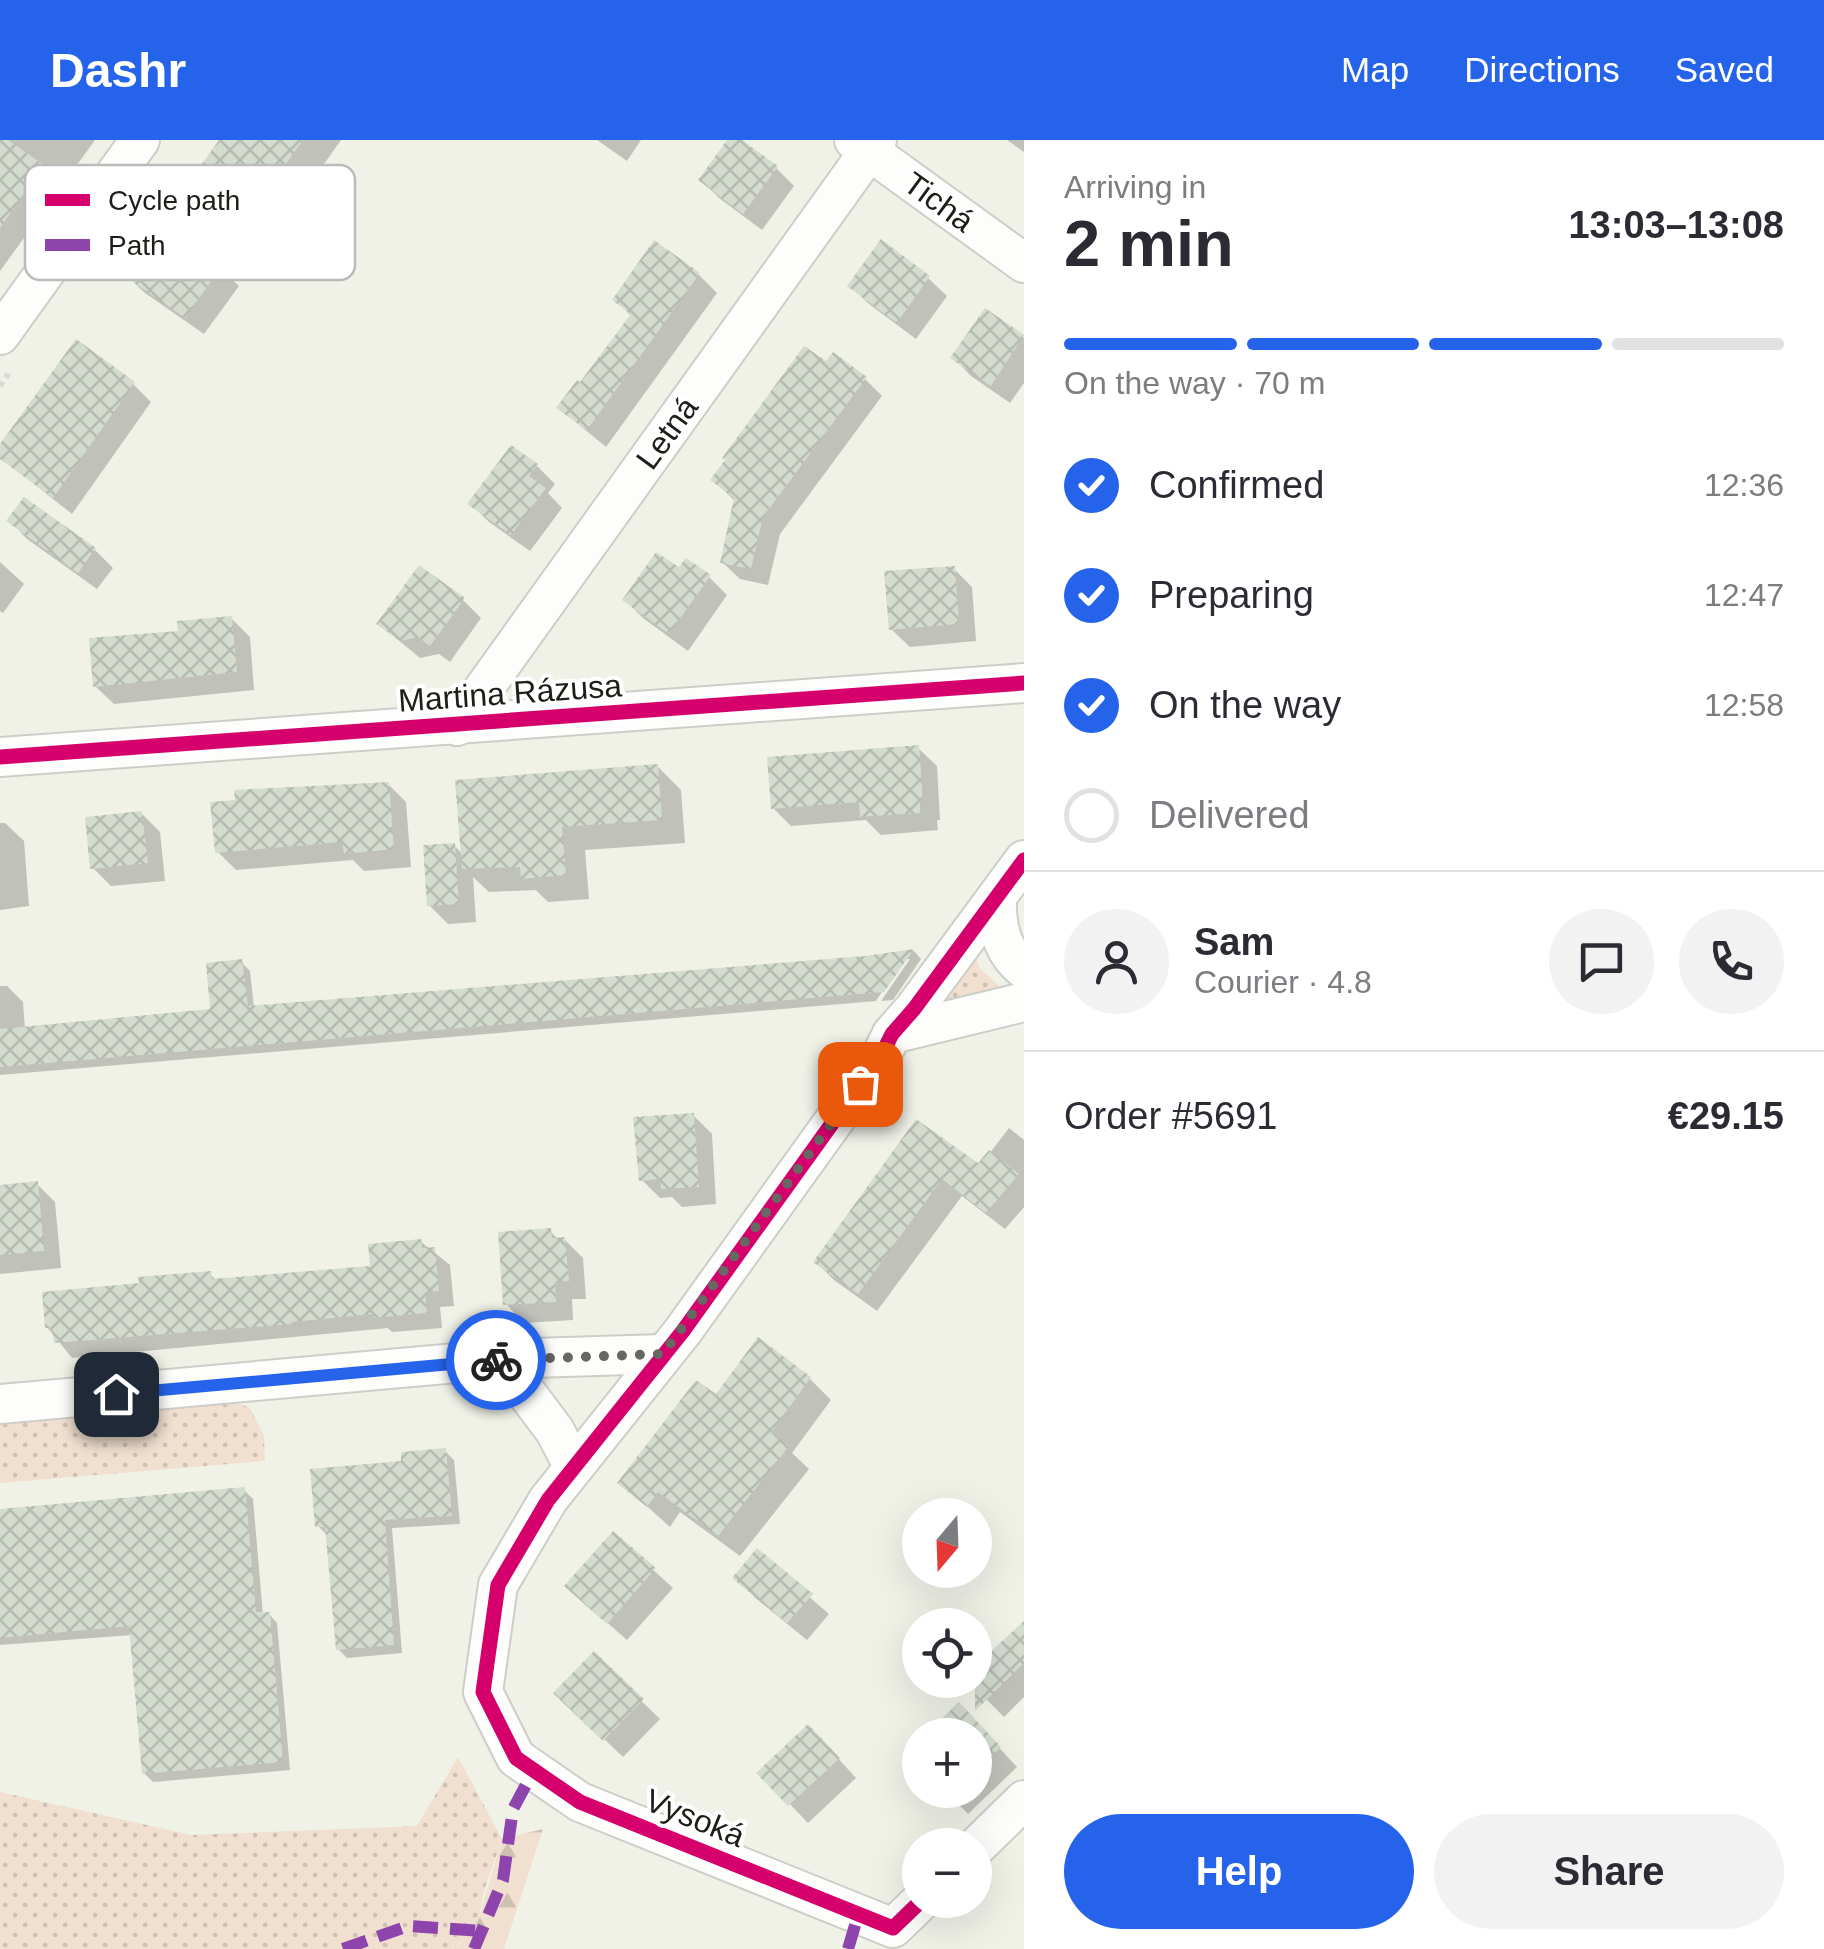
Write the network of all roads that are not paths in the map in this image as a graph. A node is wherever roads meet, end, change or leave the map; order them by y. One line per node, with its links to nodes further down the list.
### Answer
1 (140, 140): 3 (street)
2 (867, 144): 4 (street, Tichá); 8 (street, Letná)
3 (122, 165)
4 (1024, 263)
5 (39, 280): 6 (street)
6 (0, 335)
7 (1024, 683): 8 (street, Martina Rázusa)
8 (457, 726): 9 (street, Martina Rázusa)
9 (0, 757)
10 (1024, 860): 11 (street)
11 (997, 898): 12 (street); 14 (street)
12 (1024, 969)
13 (1024, 1002): 14 (street)
14 (892, 1034): 15 (street)
15 (663, 1354): 16 (street); 18 (street)
16 (501, 1360): 17 (street); 18 (street)
17 (0, 1404)
18 (573, 1466): 21 (street, Vysoká)
19 (1024, 1800): 20 (street)
20 (992, 1831)
21 (904, 1918)

